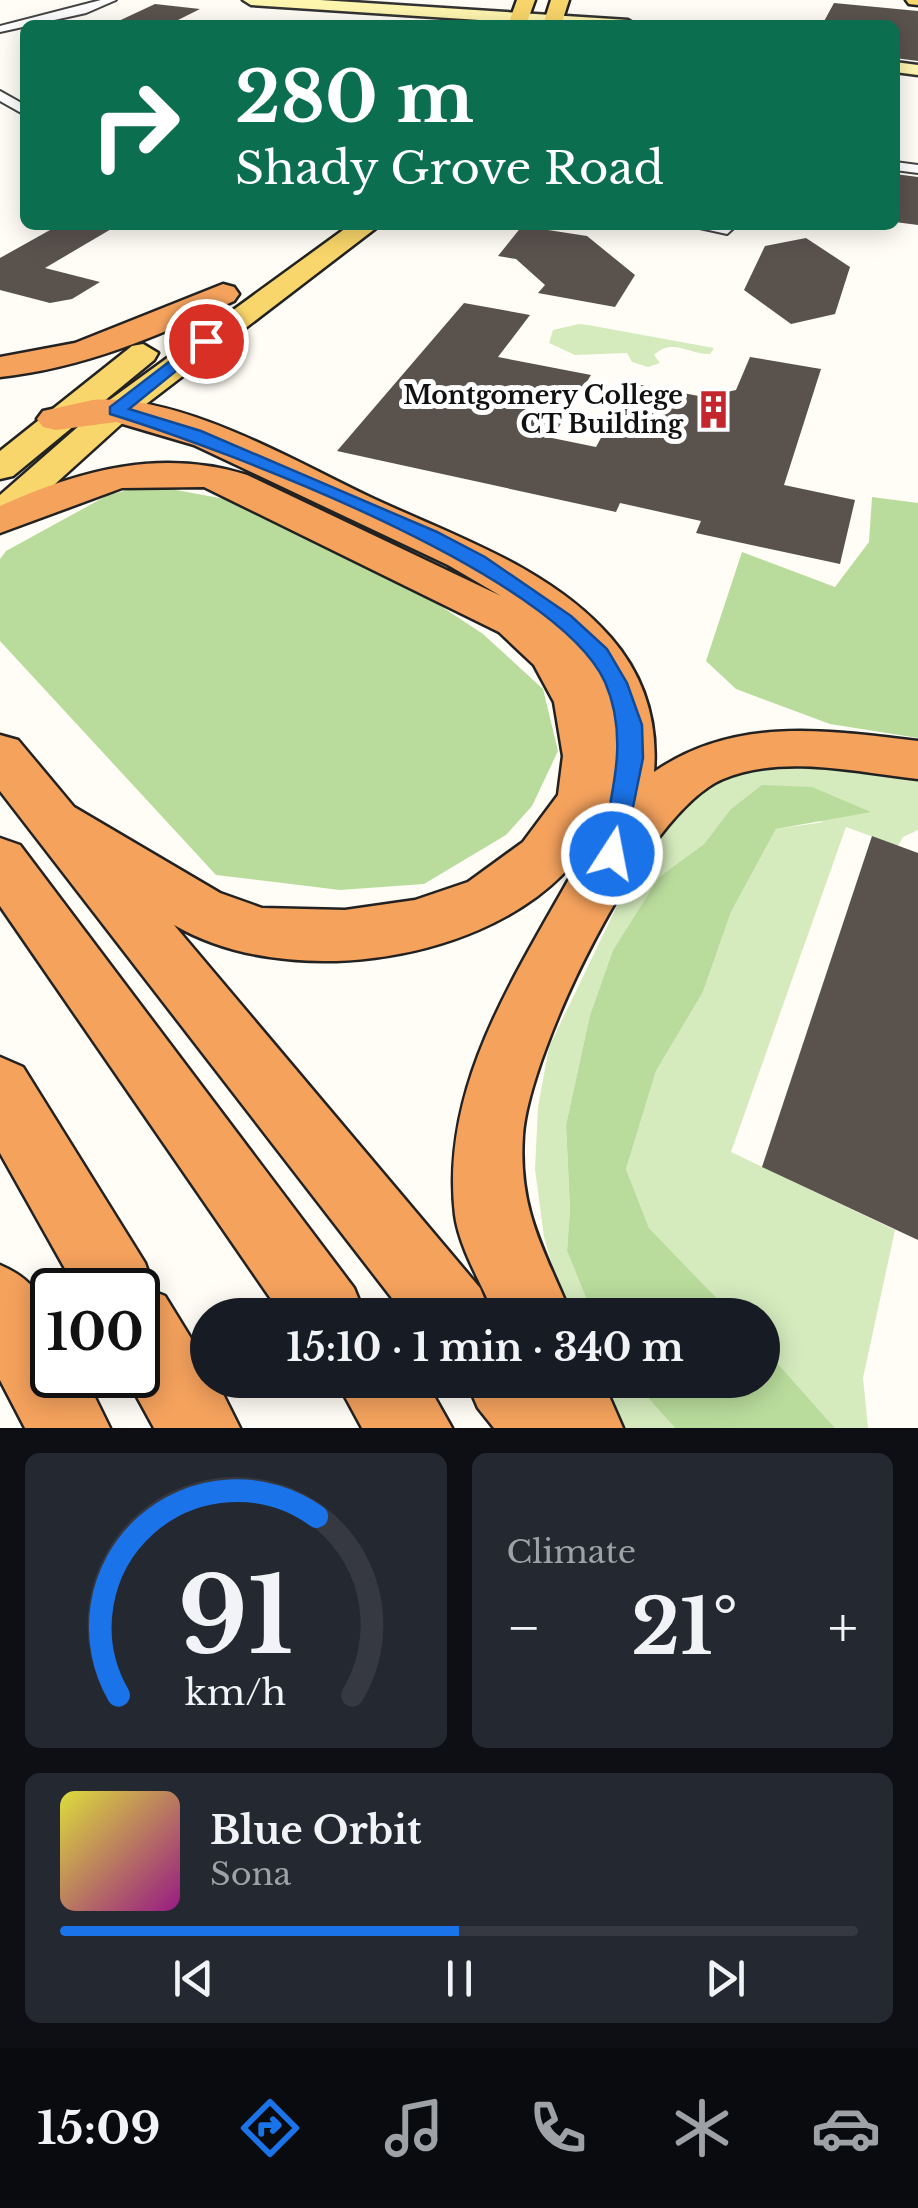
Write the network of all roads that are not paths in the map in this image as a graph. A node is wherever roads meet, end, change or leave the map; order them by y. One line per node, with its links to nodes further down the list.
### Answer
1 (111, 0): 5 (street)
2 (252, 0): 3 (street)
3 (521, 13): 4 (street)
4 (556, 14): 6 (street); 7 (street)
5 (45, 20)
6 (595, 20)
7 (606, 20)
8 (360, 230): 11 (main road)
9 (232, 288): 10 (highway); 12 (main road)
10 (0, 367)
11 (116, 411): 12 (highway); 14 (main road); 18 (highway)
12 (56, 419): 13 (main road)
13 (0, 468)
14 (0, 518): 17 (highway)
15 (0, 754): 17 (highway)
16 (918, 760): 18 (highway)
17 (50, 818): 23 (highway)
18 (612, 854): 24 (highway)
19 (0, 861): 22 (highway)
20 (0, 1089): 21 (highway)
21 (105, 1268)
22 (315, 1298)
23 (439, 1298)
24 (525, 1298)
25 (0, 1303): 30 (highway)
26 (160, 1361): 31 (highway)
27 (390, 1398): 32 (highway)
28 (521, 1398): 33 (highway)
29 (569, 1398): 34 (highway)
30 (69, 1428)
31 (199, 1428)
32 (412, 1428)
33 (546, 1428)
34 (582, 1428)

